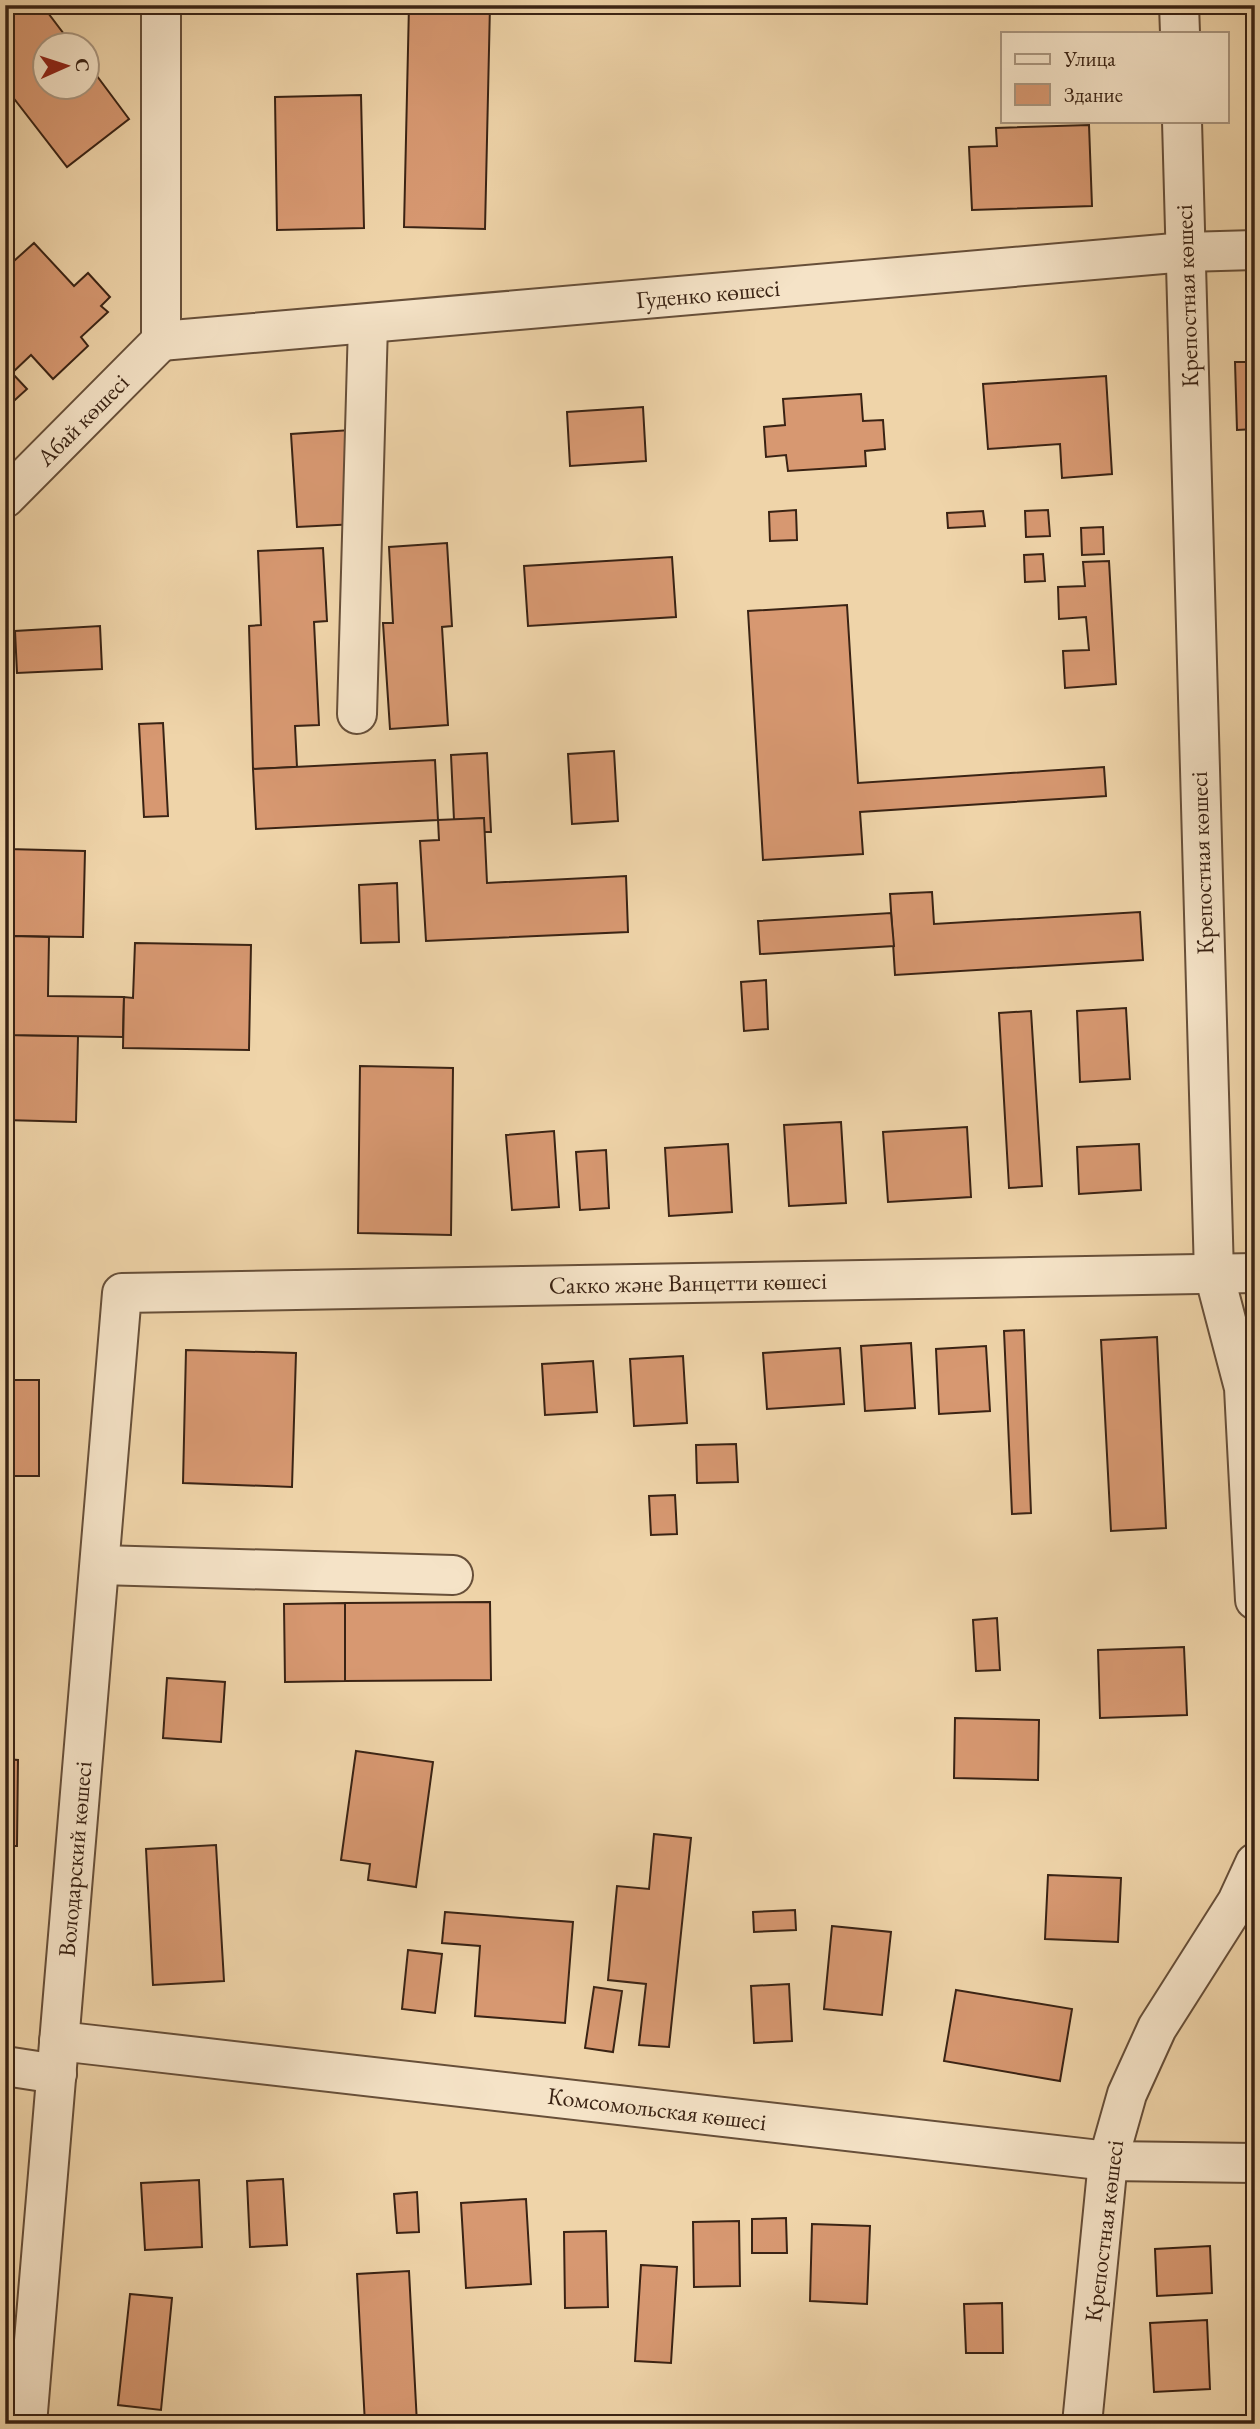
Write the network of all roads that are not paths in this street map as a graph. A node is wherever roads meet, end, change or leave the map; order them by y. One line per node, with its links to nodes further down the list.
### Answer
1 (161, 5): 8 (street)
2 (1179, 5): 3 (street)
3 (1180, 32)
4 (1182, 122): 6 (street, Крепостная көшесі)
5 (1255, 250): 6 (street, Гуденко көшесі)
6 (1186, 252): 7 (street, Гуденко көшесі); 12 (street, Крепостная көшесі)
7 (368, 324): 8 (street, Гуденко көшесі); 10 (street)
8 (161, 341): 9 (street, Абай көшесі)
9 (5, 498)
10 (357, 714)
11 (1255, 1273): 12 (street, Сакко және Ванцетти көшесі)
12 (1214, 1274): 13 (street, Сакко және Ванцетти көшесі); 16 (street, Крепостная көшесі)
13 (122, 1293): 14 (street, Володарский көшесі)
14 (100, 1565): 15 (street); 18 (street, Володарский көшесі)
15 (453, 1574)
16 (1255, 1601)
17 (1255, 1863): 20 (street, Крепостная көшесі)
18 (58, 2058): 19 (street, Комсомольская көшесі); 20 (street, Комсомольская көшесі); 22 (street, Володарский көшесі)
19 (5, 2066)
20 (1108, 2161): 21 (street, Комсомольская көшесі); 23 (street, Крепостная көшесі)
21 (1255, 2163)
22 (26, 2424)
23 (1082, 2424)

